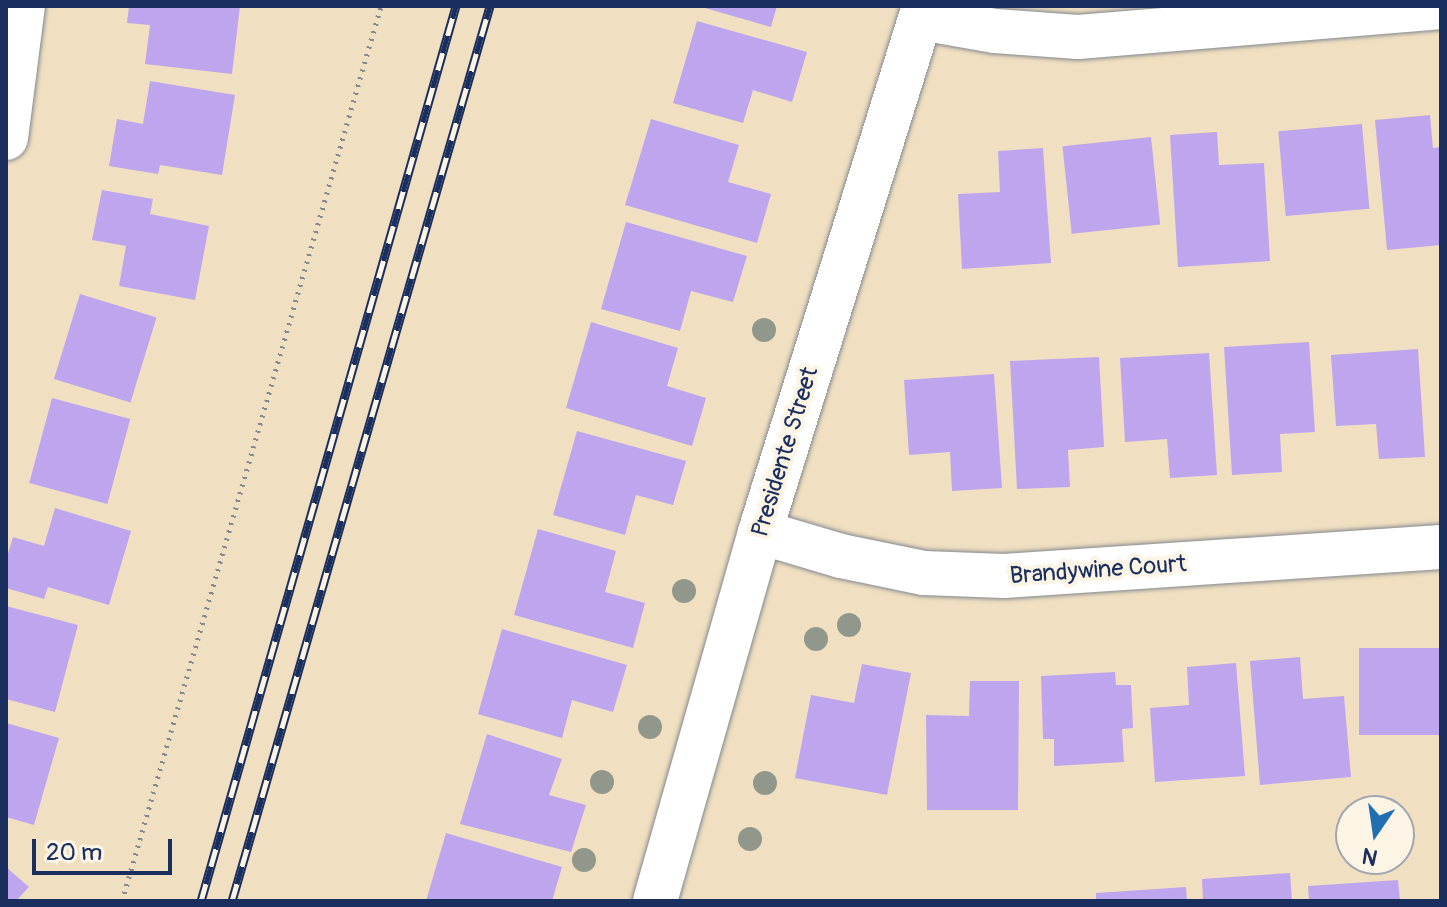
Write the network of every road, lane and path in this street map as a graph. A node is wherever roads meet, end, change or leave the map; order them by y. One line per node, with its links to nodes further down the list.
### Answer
1 (23, 6): 5 (street)
2 (381, 6): 8 (path)
3 (1441, 7): 4 (street)
4 (922, 12): 6 (street, Presidente Street)
5 (6, 138)
6 (760, 532): 7 (street, Brandywine Court); 9 (street, Presidente Street)
7 (1441, 547)
8 (122, 901)
9 (655, 901)

